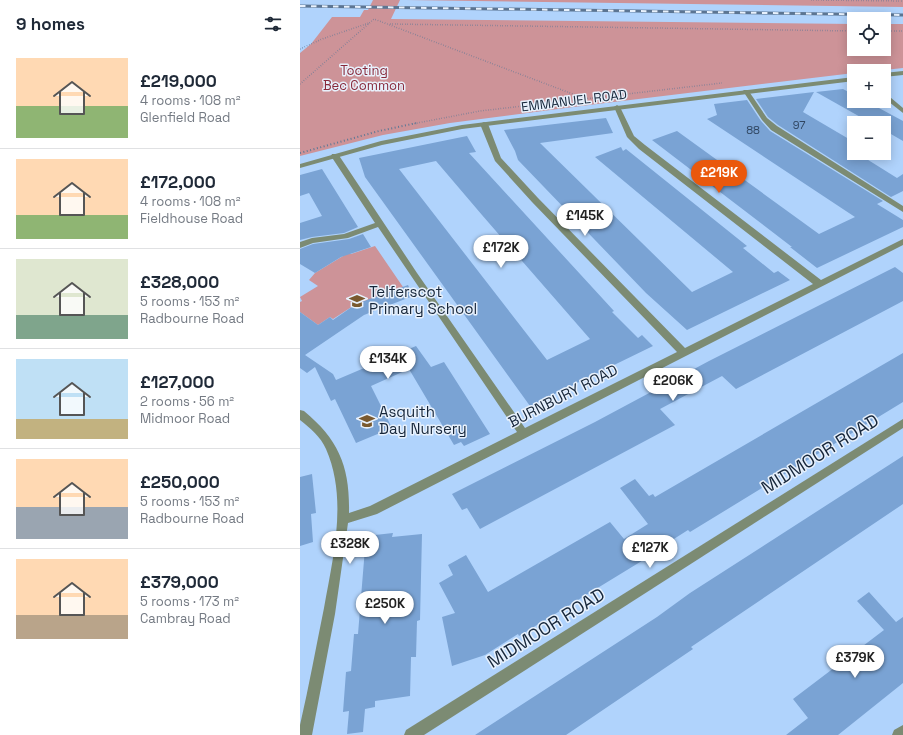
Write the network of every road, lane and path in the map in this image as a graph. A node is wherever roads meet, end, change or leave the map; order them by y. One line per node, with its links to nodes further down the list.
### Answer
1 (811, 0): 2 (path)
2 (903, 1)
3 (370, 22): 4 (path); 8 (path); 12 (path)
4 (390, 24): 5 (path); 15 (path)
5 (847, 30)
6 (891, 31): 7 (path)
7 (903, 31)
8 (300, 49)
9 (903, 73): 10 (street)
10 (891, 75)
11 (847, 80): 13 (street, EMMANUEL ROAD)
12 (300, 84)
13 (746, 91): 16 (street, EMMANUEL ROAD); 21 (street)
14 (891, 100): 17 (street)
15 (592, 101)
16 (617, 107): 18 (street, EMMANUEL ROAD); 25 (street)
17 (903, 110)
18 (484, 124): 19 (street, EMMANUEL ROAD); 26 (street)
19 (335, 156): 20 (street, EMMANUEL ROAD); 22 (street)
20 (300, 166)
21 (903, 210)
22 (380, 224): 24 (street); 29 (street)
23 (903, 242): 25 (street, BURNBURY ROAD)
24 (300, 245)
25 (820, 284): 26 (street, BURNBURY ROAD)
26 (683, 352): 29 (street, BURNBURY ROAD)
27 (300, 414): 30 (street)
28 (903, 423): 33 (street, MIDMOOR ROAD)
29 (523, 433): 30 (street, BURNBURY ROAD)
30 (342, 520): 32 (street)
31 (903, 732): 34 (street)
32 (305, 735)
33 (411, 735)
34 (899, 735)

